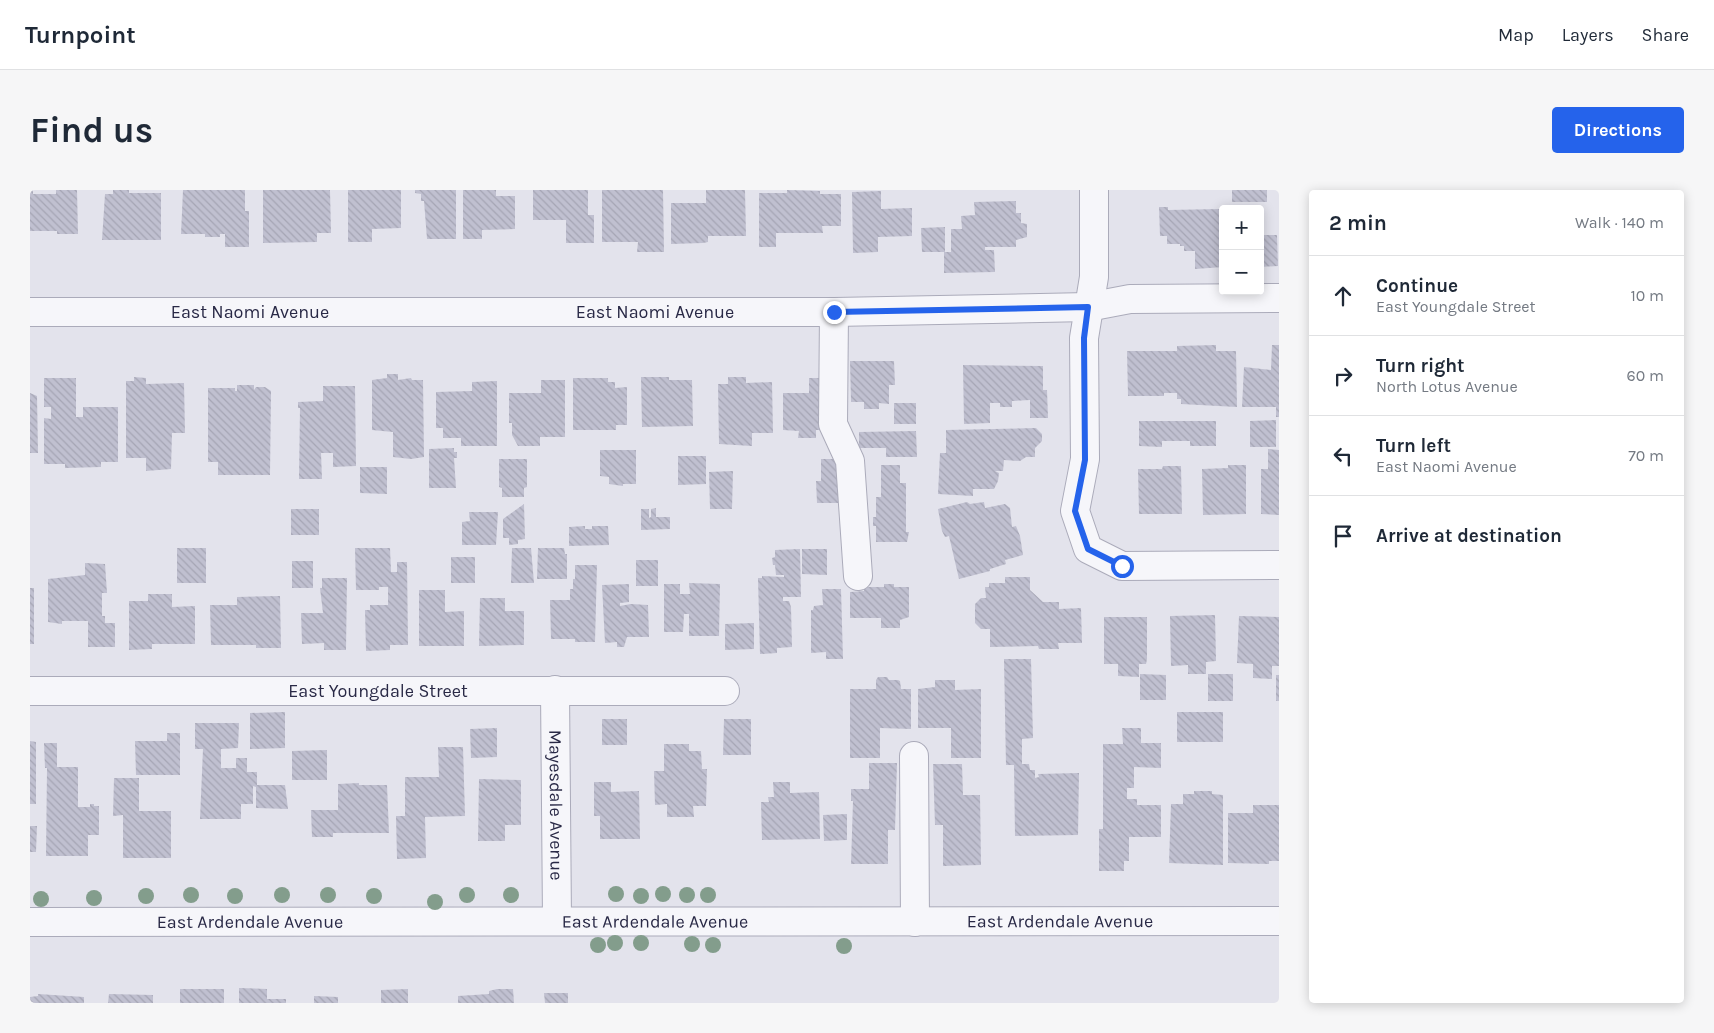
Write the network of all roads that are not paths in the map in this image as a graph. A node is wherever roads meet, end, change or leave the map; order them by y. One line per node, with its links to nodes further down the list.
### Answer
1 (1094, 190): 3 (street)
2 (1279, 298): 3 (street, East Naomi Avenue)
3 (1088, 307): 5 (street, East Naomi Avenue); 6 (street)
4 (30, 312): 5 (street, East Naomi Avenue)
5 (834, 312): 7 (street)
6 (1279, 565)
7 (858, 576)
8 (555, 690): 9 (street, East Youngdale Street); 10 (street, East Youngdale Street); 12 (street, Mayesdale Avenue)
9 (30, 691)
10 (724, 691)
11 (914, 756): 15 (street)
12 (556, 920): 14 (street, East Ardendale Avenue); 15 (street, East Ardendale Avenue)
13 (1279, 921): 15 (street, East Ardendale Avenue)
14 (30, 922)
15 (915, 922)

